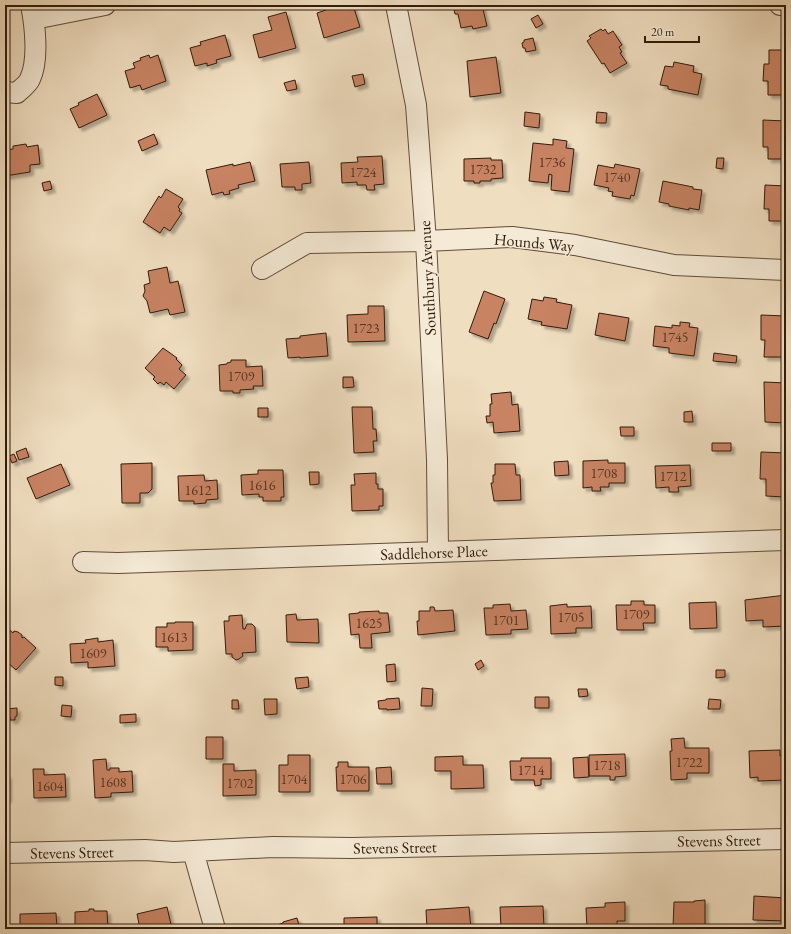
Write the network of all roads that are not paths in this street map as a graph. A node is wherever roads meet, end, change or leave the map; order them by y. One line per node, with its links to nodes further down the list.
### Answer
1 (105, 5): 5 (street)
2 (396, 5): 7 (street, Southbury Avenue)
3 (780, 5): 4 (street)
4 (786, 5)
5 (32, 12): 6 (street)
6 (5, 92)
7 (426, 241): 8 (street, Hounds Way); 9 (street, Hounds Way); 11 (street, Southbury Avenue)
8 (262, 269)
9 (786, 270)
10 (786, 540): 11 (street, Saddlehorse Place)
11 (438, 552): 12 (street, Saddlehorse Place)
12 (82, 562)
13 (786, 839): 14 (street, Stevens Street)
14 (193, 850): 15 (street, Stevens Street); 16 (street)
15 (5, 854)
16 (216, 929)

